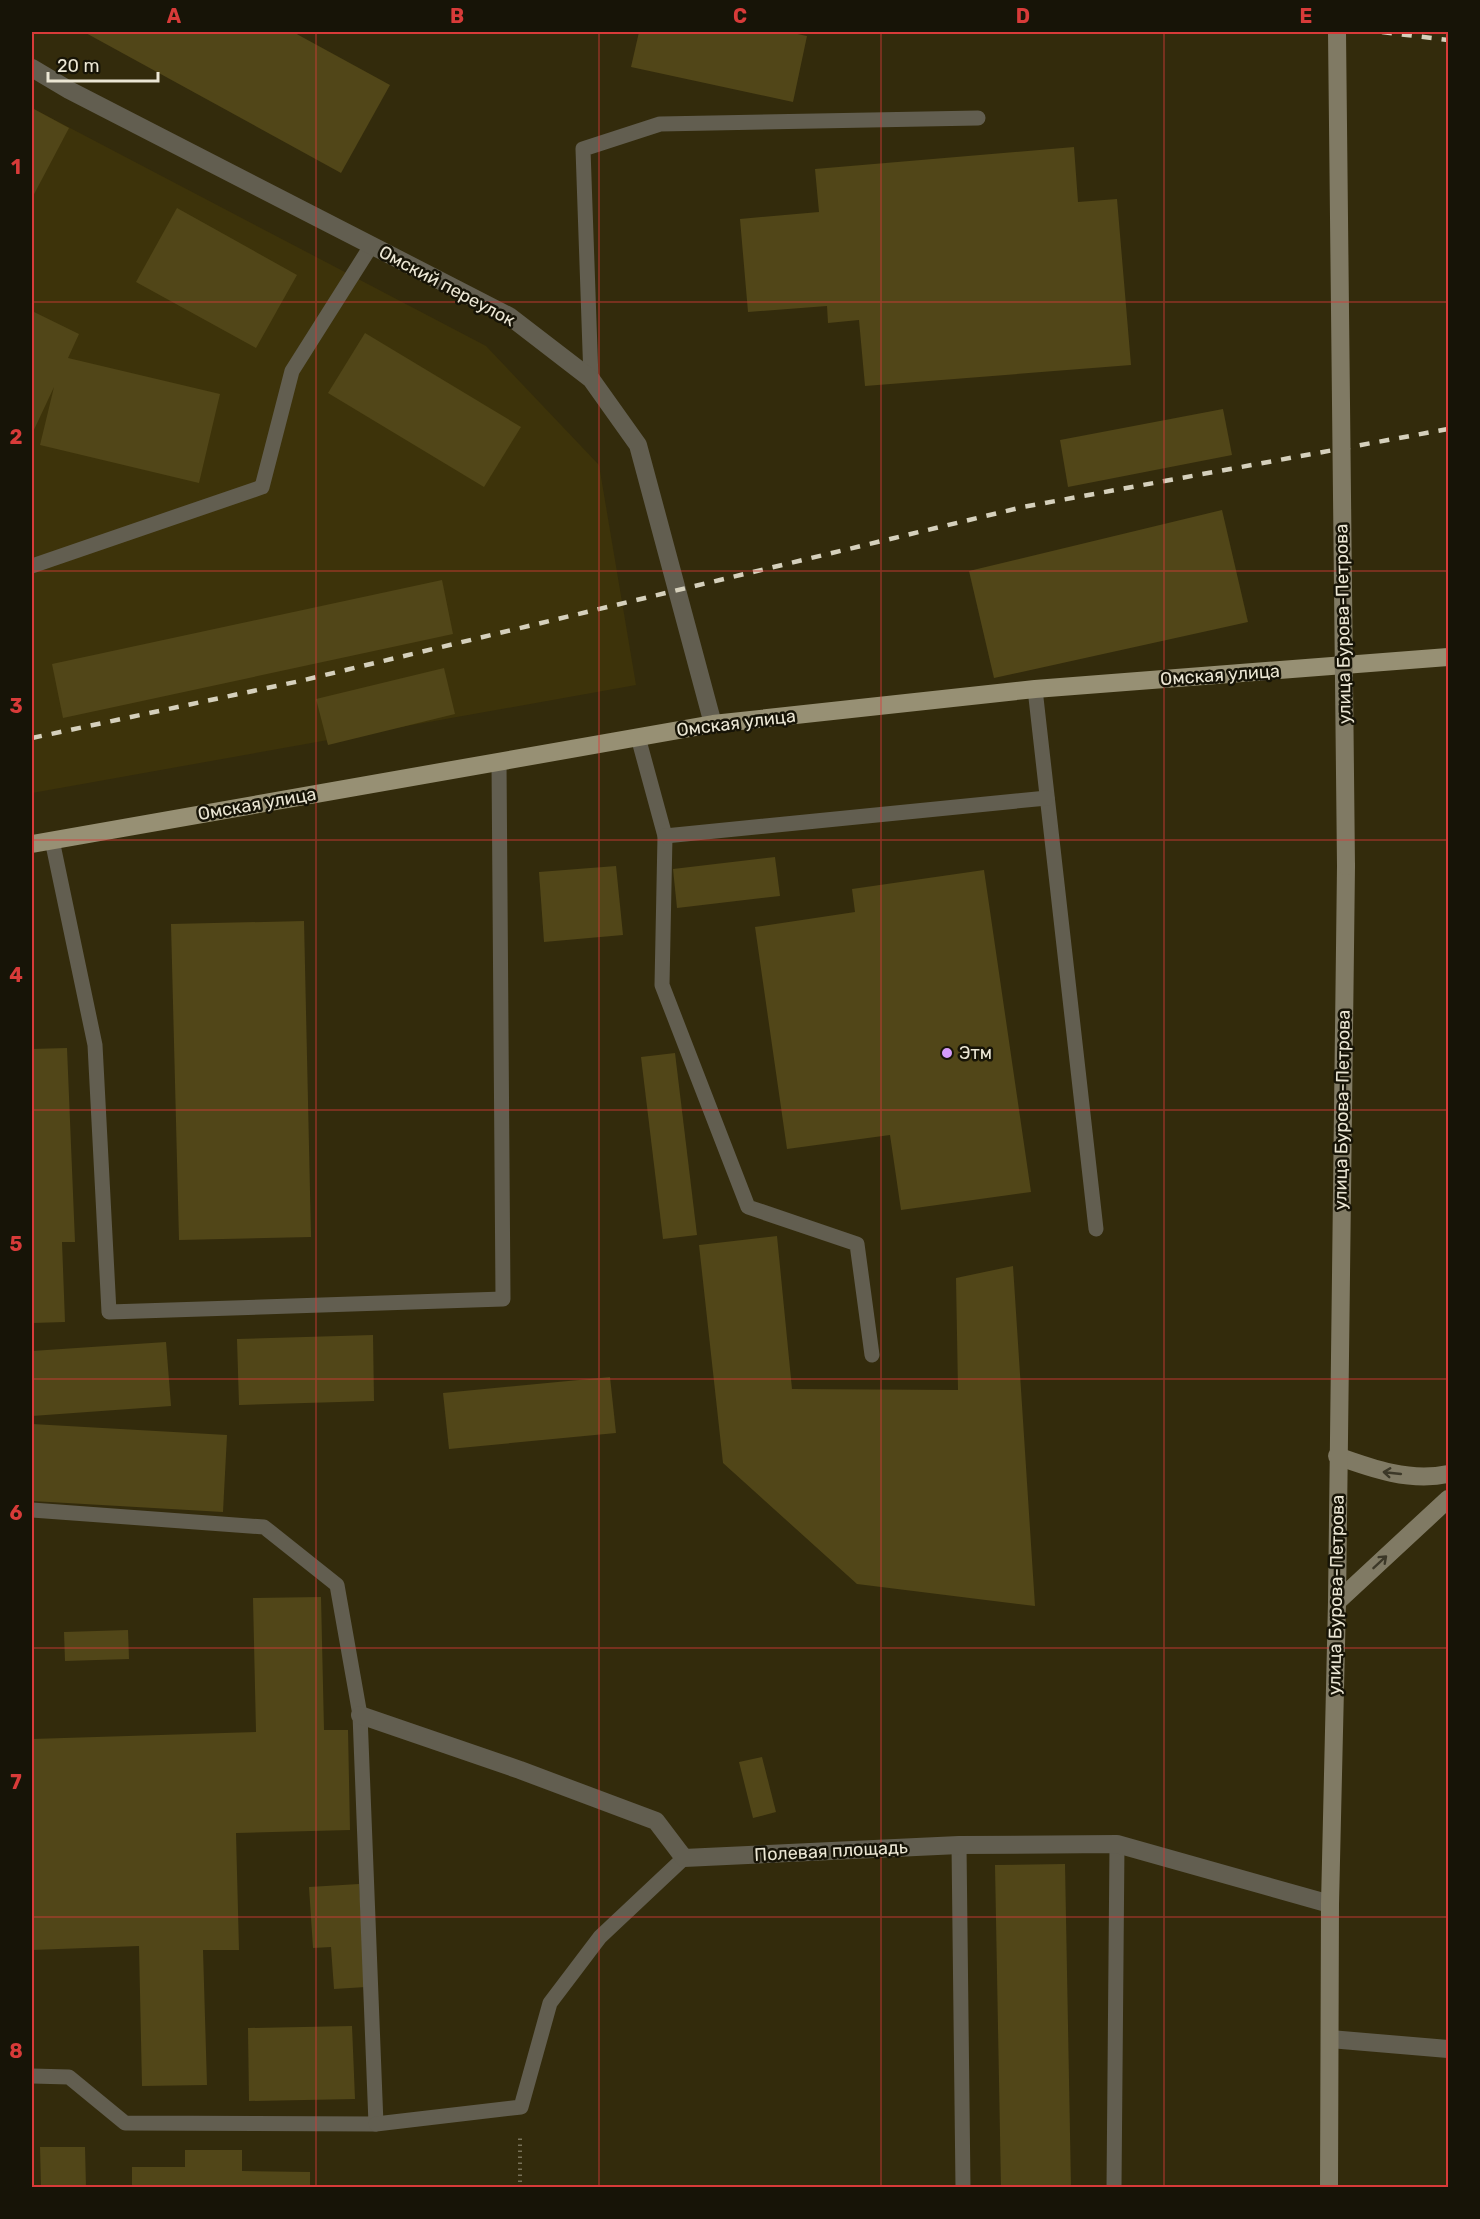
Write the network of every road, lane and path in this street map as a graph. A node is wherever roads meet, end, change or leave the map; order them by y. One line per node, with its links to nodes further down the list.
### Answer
1 (1337, 32): 18 (main road, улица Бурова-Петрова, bridge)
2 (32, 68): 4 (street, Омский переулок)
3 (978, 118): 5 (lane)
4 (371, 246): 5 (street, Омский переулок); 6 (lane)
5 (591, 379): 9 (street, Омский переулок)
6 (32, 566)
7 (1449, 657): 8 (main road, Омская улица)
8 (1035, 689): 9 (main road, Омская улица); 12 (lane)
9 (713, 724): 10 (main road, Омская улица)
10 (638, 737): 11 (main road, Омская улица); 13 (lane)
11 (499, 762): 14 (main road, Омская улица); 14 (lane)
12 (1047, 798): 13 (lane); 16 (lane)
13 (665, 836): 17 (lane)
14 (52, 840): 15 (main road, Омская улица)
15 (32, 844)
16 (1095, 1229)
17 (872, 1355)
18 (1337, 1456): 19 (main road, one-way to 18); 22 (main road, улица Бурова-Петрова)
19 (1449, 1474)
20 (1449, 1499): 22 (main road, one-way to 20)
21 (32, 1510): 23 (lane)
22 (1337, 1602): 27 (main road, улица Бурова-Петрова)
23 (360, 1715): 26 (street); 32 (lane)
24 (1116, 1844): 25 (street, Полевая площадь); 27 (street, Полевая площадь); 35 (lane)
25 (959, 1845): 26 (street, Полевая площадь); 34 (lane)
26 (684, 1858): 31 (lane)
27 (1330, 1904): 28 (main road, улица Бурова-Петрова)
28 (1330, 2039): 29 (street); 36 (main road, улица Бурова-Петрова)
29 (1449, 2049)
30 (32, 2076): 32 (lane)
31 (521, 2107): 32 (lane); 33 (path)
32 (376, 2124)
33 (520, 2187)
34 (963, 2187)
35 (1114, 2187)
36 (1329, 2187)

